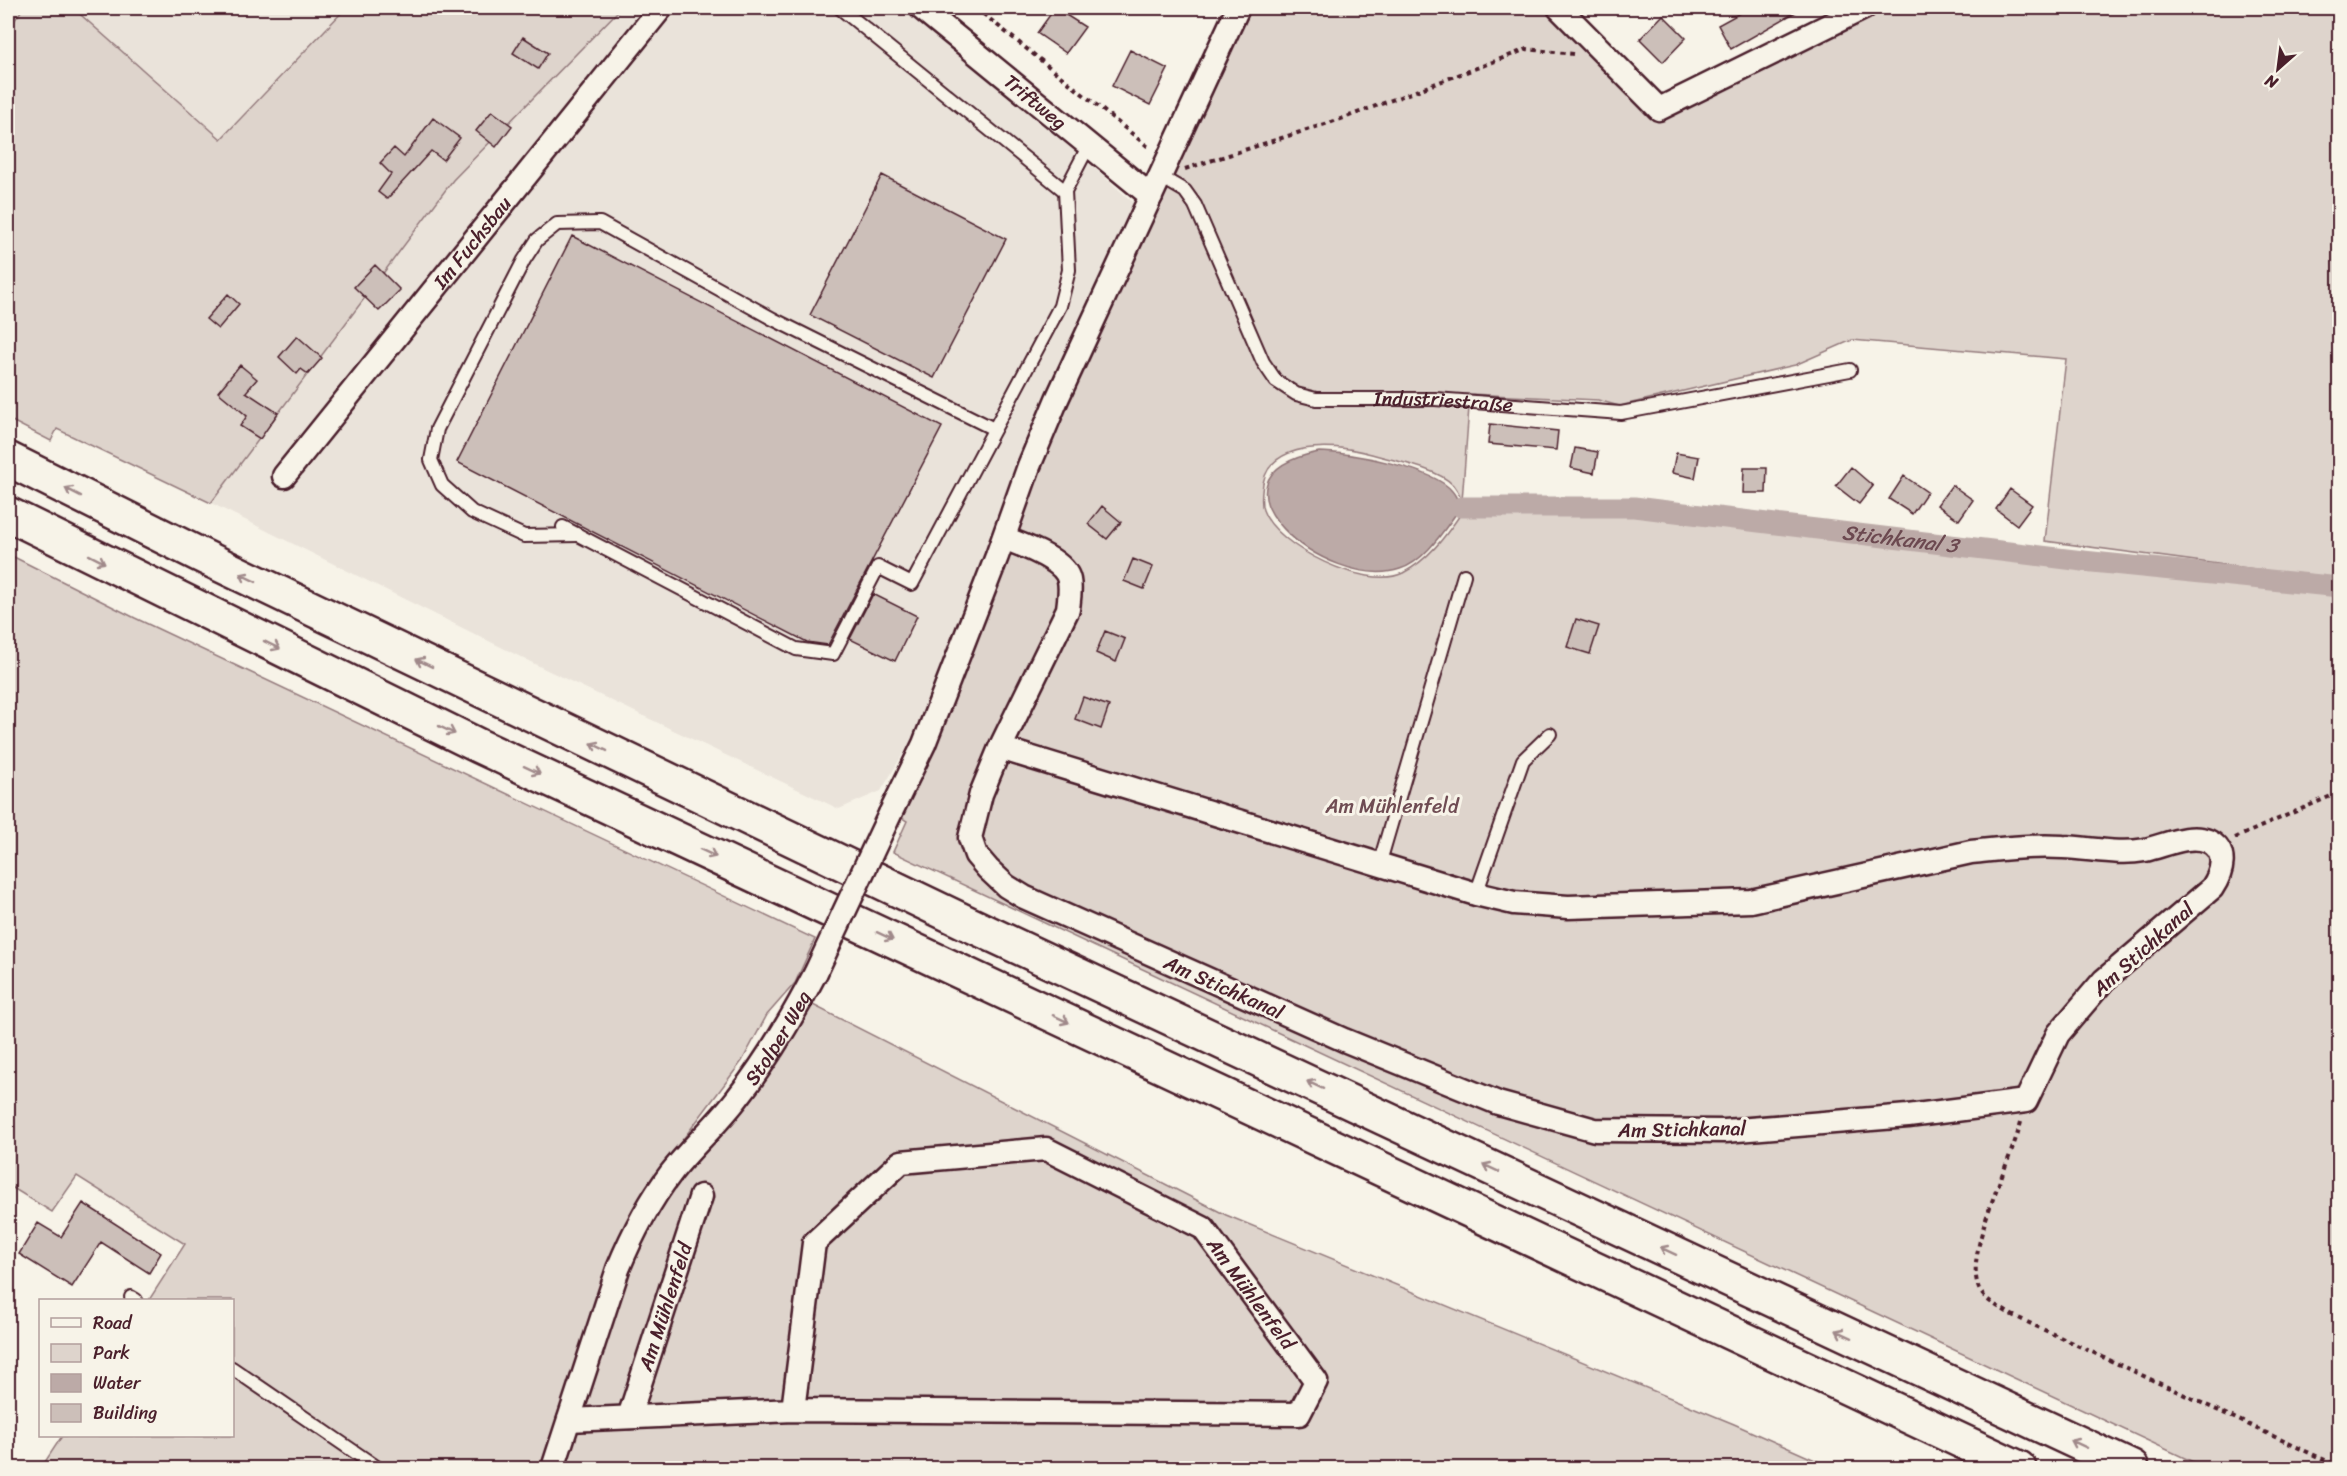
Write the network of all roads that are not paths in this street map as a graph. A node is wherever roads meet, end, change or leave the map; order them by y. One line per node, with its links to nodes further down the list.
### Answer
1 (661, 8): 13 (street, Im Fuchsbau)
2 (840, 8): 9 (lane)
3 (921, 8): 7 (street, Triftweg)
4 (1238, 8): 8 (street)
5 (1559, 8): 6 (street)
6 (1864, 8)
7 (1089, 145): 8 (street, Triftweg); 9 (lane)
8 (1160, 178): 10 (lane, Industriestraße); 17 (street)
9 (1065, 191): 11 (lane)
10 (1850, 370)
11 (994, 429): 16 (lane); 16 (lane)
12 (8, 459): 31 (highway, one-way to 12)
13 (284, 476)
14 (8, 514): 30 (highway, one-way to 30)
15 (563, 527): 16 (lane)
16 (578, 535)
17 (1004, 538): 20 (street, Am Stichkanal); 27 (street, Stolper Weg, bridge)
18 (1464, 575): 21 (lane)
19 (1550, 734): 22 (lane)
20 (1000, 748): 21 (street); 22 (street, Am Stichkanal)
21 (1379, 865): 22 (street)
22 (1476, 894)
23 (701, 1196): 26 (street, Am Mühlenfeld)
24 (234, 1369): 28 (lane)
25 (793, 1410): 25 (street, Am Mühlenfeld); 26 (street, Am Mühlenfeld)
26 (629, 1417): 27 (street, Am Mühlenfeld)
27 (568, 1420): 29 (street, Stolper Weg)
28 (378, 1468)
29 (553, 1468)
30 (2019, 1468)
31 (2132, 1468)

